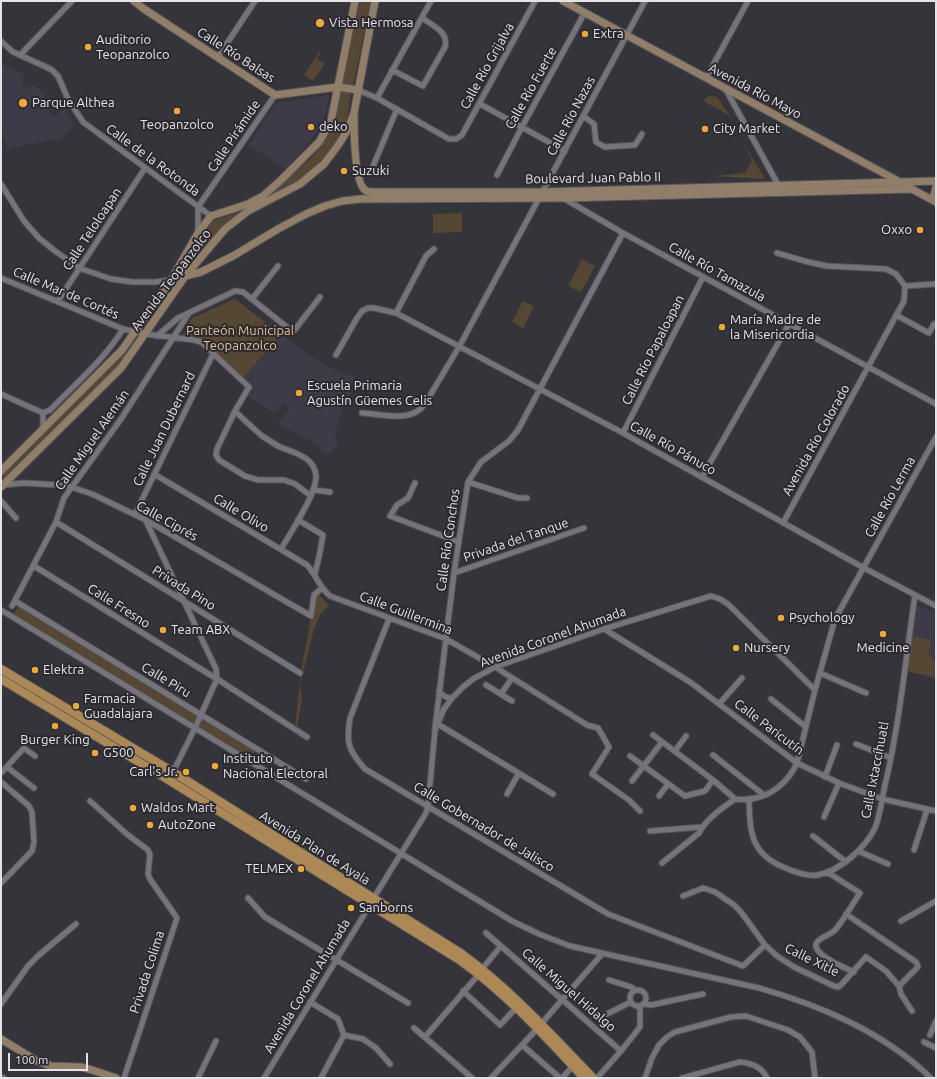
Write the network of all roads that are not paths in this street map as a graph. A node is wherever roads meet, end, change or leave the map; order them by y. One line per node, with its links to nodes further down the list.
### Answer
1 (72, 1): 15 (street)
2 (134, 1): 16 (street, Calle Río Balsas)
3 (255, 1): 16 (street)
4 (355, 1): 19 (street, Avenida Teopanzolco)
5 (375, 1): 21 (street, Avenida Teopanzolco)
6 (431, 1): 12 (street)
7 (535, 1): 24 (street, Calle Río Grijalva)
8 (563, 1): 11 (street, Avenida Río Mayo)
9 (644, 1): 13 (street, Calle Río Nazas)
10 (748, 1): 18 (street)
11 (585, 12): 13 (street, Avenida Río Mayo); 28 (street, Calle Río Fuerte)
12 (422, 18): 17 (street); 17 (street)
13 (626, 35): 18 (street, Avenida Río Mayo); 27 (street, Calle Río Nazas)
14 (1, 40): 15 (street, Calle de la Rotonda)
15 (20, 55): 31 (street, Calle de la Rotonda)
16 (218, 57): 22 (street, Calle Río Balsas)
17 (392, 70): 23 (street)
18 (706, 78): 20 (street, Avenida Río Mayo)
19 (338, 87): 21 (street, Calle Río Balsas); 22 (street, Calle Río Balsas); 46 (street, Avenida Teopanzolco)
20 (725, 88): 35 (street, Avenida Río Mayo); 37 (street)
21 (358, 90): 23 (street); 26 (street, Avenida Teopanzolco)
22 (275, 95): 45 (street, Calle Pirámide)
23 (377, 98): 25 (street)
24 (480, 104): 25 (street, Calle Río Grijalva); 28 (street)
25 (397, 109): 32 (street)
26 (354, 113): 42 (street, Boulevard Juan Pablo II); 53 (street, Avenida Teopanzolco)
27 (583, 116): 29 (street); 30 (street, Calle Río Nazas)
28 (522, 127): 30 (street); 33 (street, Calle Río Fuerte)
29 (642, 134)
30 (565, 151): 42 (street, Calle Río Nazas)
31 (145, 168): 45 (street, Calle de la Rotonda); 52 (street, Calle Teloloapan)
32 (371, 171)
33 (497, 175)
34 (936, 181): 35 (street, Boulevard Juan Pablo II)
35 (900, 182): 37 (street, Boulevard Juan Pablo II); 39 (street, Avenida Río Mayo)
36 (1, 184): 52 (street)
37 (779, 185): 40 (street, Boulevard Juan Pablo II); 41 (street)
38 (936, 187): 44 (street)
39 (912, 189): 41 (street, Boulevard Juan Pablo II); 44 (street, Avenida Río Mayo)
40 (552, 192): 42 (street, Boulevard Juan Pablo II); 43 (street, Calle Río Tamazula)
41 (783, 192): 43 (street, Boulevard Juan Pablo II)
42 (540, 195): 43 (street, Boulevard Juan Pablo II); 53 (street, Boulevard Juan Pablo II); 72 (street, Calle Río Nazas)
43 (564, 198): 48 (street, Calle Río Tamazula)
44 (936, 202)
45 (198, 207): 46 (street, Calle de la Rotonda); 47 (street)
46 (211, 216): 47 (street, Avenida Teopanzolco)
47 (198, 233): 56 (street, Avenida Teopanzolco)
48 (623, 233): 54 (street, Calle Río Tamazula); 76 (street, Calle Río Conchos)
49 (434, 249): 63 (street)
50 (776, 252): 58 (street)
51 (278, 266): 60 (street)
52 (79, 268): 56 (street); 61 (street, Calle Teloloapan)
53 (186, 275): 56 (street, Boulevard Juan Pablo II); 69 (street, Avenida Teopanzolco)
54 (703, 277): 65 (street, Calle Río Tamazula); 83 (street, Calle Río Papaloapan)
55 (1, 278): 61 (street, Calle Mar de Cortés)
56 (171, 280): 68 (street, Avenida Teopanzolco)
57 (936, 284): 58 (street)
58 (905, 286): 64 (street, Avenida Río Colorado)
59 (320, 297): 60 (street)
60 (252, 299): 62 (street)
61 (58, 301): 67 (street, Calle Mar de Cortés)
62 (190, 313): 70 (street); 71 (street, Calle Miguel Alemán)
63 (396, 313): 72 (street, Calle Río Pánuco); 74 (street, Calle Río Pánuco)
64 (896, 315): 66 (street); 75 (street, Avenida Río Colorado)
65 (789, 324): 75 (street, Calle Río Tamazula); 87 (street)
66 (934, 324)
67 (123, 329): 68 (street, Calle Mar de Cortés); 80 (street)
68 (135, 332): 69 (street, Calle Mar de Cortés); 82 (street, Avenida Teopanzolco)
69 (145, 334): 70 (street, Calle Mar de Cortés); 90 (street, Avenida Teopanzolco)
70 (157, 336): 71 (street, Calle Mar de Cortés)
71 (174, 338): 73 (street, Calle Mar de Cortés); 91 (street, Calle Miguel Alemán)
72 (459, 347): 76 (street, Calle Río Pánuco); 81 (street, Calle Río Nazas)
73 (213, 354): 79 (street, Calle Mar de Cortés); 86 (street, Calle Juan Dubernard)
74 (336, 355)
75 (868, 367): 78 (street, Calle Río Tamazula); 102 (street, Avenida Río Colorado)
76 (540, 389): 83 (street, Calle Río Pánuco); 88 (street, Calle Río Conchos)
77 (1, 394): 80 (street)
78 (936, 404)
79 (235, 412): 92 (street); 94 (street)
80 (43, 413): 82 (street)
81 (362, 413)
82 (43, 429): 85 (street, Avenida Teopanzolco)
83 (623, 433): 87 (street, Calle Río Pánuco)
84 (936, 437): 107 (street, Calle Río Lerma)
85 (1, 471)
86 (154, 474): 97 (street, Calle Juan Dubernard); 105 (street, Calle Olivo)
87 (702, 477): 102 (street, Calle Río Pánuco)
88 (468, 482): 95 (street); 104 (street, Calle Río Conchos)
89 (415, 483): 104 (street)
90 (2, 485): 91 (street, Calle Ciprés)
91 (71, 487): 97 (street, Calle Ciprés); 101 (street, Calle Miguel Alemán)
92 (314, 490): 93 (street); 94 (street)
93 (330, 492)
94 (311, 496): 100 (street)
95 (527, 498)
96 (1, 501): 98 (street)
97 (134, 514): 99 (street, Calle Ciprés)
98 (16, 518)
99 (146, 520): 110 (street, Calle Ciprés); 113 (street)
100 (298, 520): 105 (street); 109 (street)
101 (56, 522): 106 (street, Calle Miguel Alemán); 113 (street, Privada Pino)
102 (783, 523): 107 (street, Calle Río Pánuco)
103 (584, 528): 108 (street, Privada del Tanque)
104 (459, 542): 108 (street, Calle Río Conchos)
105 (281, 549): 109 (street, Calle Olivo)
106 (34, 566): 112 (street, Calle Miguel Alemán); 124 (street, Calle Fresno)
107 (864, 568): 111 (street, Calle Río Pánuco); 123 (street, Calle Río Lerma)
108 (454, 573): 119 (street, Calle Río Conchos)
109 (315, 574): 110 (street, Calle Guillermina)
110 (322, 588): 117 (street, Calle Guillermina)
111 (915, 595): 115 (street, Calle Río Pánuco); 151 (street, Calle Ixtaccíhuatl)
112 (15, 601): 114 (street, Calle Miguel Alemán); 137 (street, Calle Piru)
113 (183, 601): 122 (street, Privada Pino); 124 (street)
114 (12, 606)
115 (936, 606)
116 (1, 610): 140 (street)
117 (389, 618): 119 (street, Calle Guillermina); 174 (street, Calle Gobernador de Jalisco)
118 (604, 629): 120 (street, Avenida Coronel Ahumada); 129 (street, Avenida Coronel Ahumada); 136 (street, Calle Paricutín)
119 (446, 639): 120 (street, Calle Guillermina); 130 (street, Calle Río Conchos)
120 (495, 667): 125 (street, Calle Guillermina); 133 (street, Avenida Coronel Ahumada)
121 (1, 669): 157 (main road, Avenida Plan de Ayala)
122 (300, 673)
123 (820, 673): 129 (street, Calle Río Lerma); 131 (street)
124 (217, 678): 137 (street); 143 (street, Calle Fresno)
125 (512, 678): 132 (street); 176 (street, Calle Guillermina)
126 (742, 678): 136 (street)
127 (1, 679): 157 (main road, Avenida Plan de Ayala)
128 (486, 685): 132 (street)
129 (815, 690): 139 (street, Calle Río Lerma)
130 (439, 691): 133 (street); 138 (street, Calle Río Conchos)
131 (866, 692)
132 (501, 694): 135 (street)
133 (452, 698): 138 (street, Avenida Coronel Ahumada)
134 (771, 699): 139 (street)
135 (512, 701)
136 (720, 703): 152 (street, Calle Paricutín)
137 (201, 714): 140 (street); 159 (street, Calle Piru)
138 (436, 724): 156 (street); 174 (street, Avenida Coronel Ahumada)
139 (806, 727): 152 (street, Calle Río Lerma)
140 (195, 728): 157 (street); 184 (street)
141 (653, 735): 144 (street)
142 (686, 736): 147 (street)
143 (307, 737)
144 (662, 742): 147 (street); 153 (street)
145 (856, 744): 151 (street)
146 (836, 745): 158 (street)
147 (675, 751): 160 (street)
148 (712, 755): 169 (street)
149 (35, 756): 154 (street)
150 (630, 756): 153 (street)
151 (891, 758): 172 (street, Calle Ixtaccíhuatl)
152 (797, 764): 158 (street, Calle Paricutín); 169 (street, Calle Río Lerma)
153 (643, 766): 161 (street); 164 (street)
154 (7, 767): 155 (street); 165 (street)
155 (1, 773)
156 (519, 773): 166 (street); 167 (street)
157 (170, 776): 193 (main road, Avenida Plan de Ayala)
158 (825, 777): 163 (street, Calle Paricutín)
159 (306, 779)
160 (713, 780): 164 (street); 170 (street)
161 (632, 781)
162 (1, 782): 189 (street)
163 (839, 783): 172 (street, Calle Paricutín); 178 (street)
164 (668, 784): 168 (street)
165 (34, 788)
166 (507, 794)
167 (553, 794)
168 (659, 796)
169 (764, 796): 171 (street)
170 (735, 799): 171 (street); 179 (street)
171 (749, 799): 188 (street, Calle Ixtaccíhuatl)
172 (882, 800): 175 (street, Calle Paricutín); 183 (street, Calle Ixtaccíhuatl)
173 (90, 801): 236 (street, Privada Colima)
174 (428, 806): 184 (street, Avenida Coronel Ahumada); 202 (street, Calle Gobernador de Jalisco)
175 (927, 810): 177 (street, Calle Paricutín); 182 (street)
176 (640, 811)
177 (936, 811)
178 (824, 817)
179 (702, 827): 180 (street); 186 (street)
180 (650, 831)
181 (813, 836): 185 (street)
182 (914, 850)
183 (858, 851): 185 (street, Calle Ixtaccíhuatl); 187 (street)
184 (400, 854): 193 (street, Avenida Coronel Ahumada); 200 (street)
185 (846, 862): 188 (street, Calle Ixtaccíhuatl)
186 (662, 863)
187 (888, 864)
188 (827, 872): 194 (street, Calle Xitle)
189 (1, 883)
190 (683, 896): 198 (street)
191 (248, 898): 201 (street)
192 (936, 901): 195 (street)
193 (371, 902): 201 (street, Avenida Coronel Ahumada); 203 (main road, Avenida Plan de Ayala)
194 (846, 914): 204 (street, Calle Xitle); 206 (street)
195 (901, 921)
196 (76, 924): 214 (street)
197 (486, 932): 199 (street, Calle Miguel Hidalgo)
198 (766, 945): 202 (street, Calle Xitle); 204 (street, Calle Xitle)
199 (501, 946): 203 (street); 210 (street, Calle Miguel Hidalgo)
200 (602, 954): 210 (street); 250 (street)
201 (336, 960): 211 (street, Avenida Coronel Ahumada); 213 (street)
202 (744, 966)
203 (480, 971): 208 (street); 216 (main road, Avenida Plan de Ayala); 220 (main road, Avenida Plan de Ayala)
204 (854, 972): 206 (street, Calle Xitle)
205 (609, 980): 207 (street)
206 (900, 986): 217 (street)
207 (635, 990): 212 (street); 215 (street)
208 (463, 991): 216 (street); 224 (street)
209 (703, 994): 215 (street)
210 (561, 1000): 220 (street); 230 (street, Calle Miguel Hidalgo)
211 (310, 1002): 222 (street); 238 (street, Avenida Coronel Ahumada)
212 (631, 1002): 215 (street); 218 (street)
213 (408, 1003)
214 (1, 1004)
215 (642, 1005): 230 (street)
216 (516, 1008): 220 (main road, Avenida Plan de Ayala)
217 (912, 1011)
218 (605, 1015)
219 (936, 1022): 223 (street)
220 (539, 1026): 228 (street); 232 (main road, Avenida Plan de Ayala); 244 (main road, Avenida Plan de Ayala)
221 (414, 1028): 224 (street)
222 (344, 1035): 231 (street); 239 (street)
223 (930, 1036)
224 (425, 1037): 240 (street)
225 (1, 1041): 235 (street)
226 (216, 1041): 237 (street)
227 (924, 1042): 229 (street)
228 (522, 1045): 241 (street); 242 (street)
229 (936, 1048)
230 (621, 1051): 245 (street)
231 (390, 1064)
232 (573, 1066): 242 (street); 243 (main road, Avenida Plan de Ayala)
233 (1, 1076): 234 (street)
234 (4, 1078)
235 (116, 1078)
236 (124, 1078)
237 (198, 1078)
238 (264, 1078)
239 (321, 1078)
240 (472, 1078)
241 (491, 1078)
242 (561, 1078)
243 (584, 1078)
244 (593, 1078)
245 (597, 1078)
246 (645, 1078): 249 (street)
247 (682, 1078): 248 (street)
248 (767, 1078)
249 (815, 1078)
250 (931, 1078)

